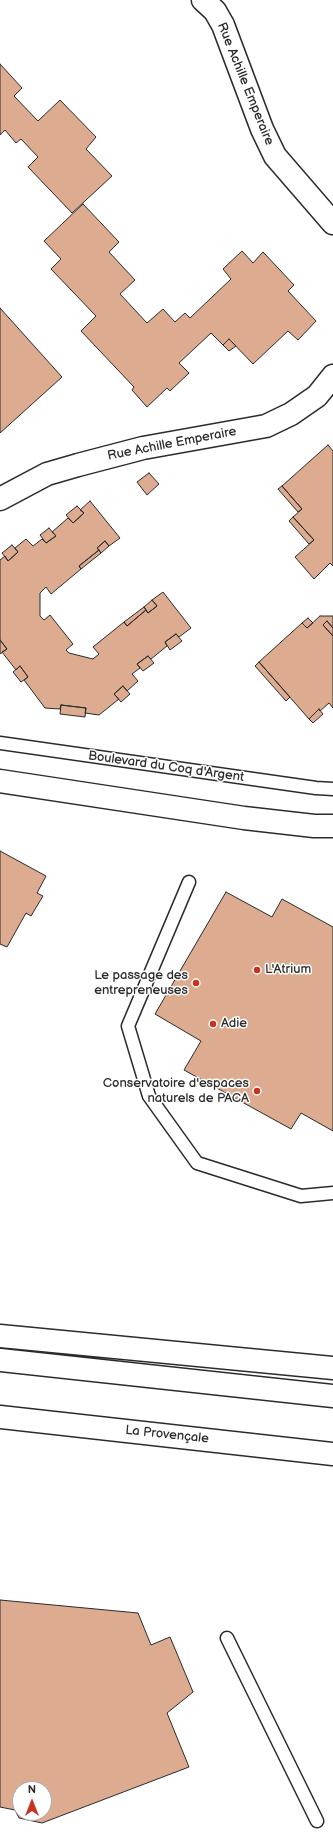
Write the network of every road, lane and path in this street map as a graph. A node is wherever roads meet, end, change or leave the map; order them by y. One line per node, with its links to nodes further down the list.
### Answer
1 (203, 0): 2 (main road, Rue Achille Emperaire)
2 (333, 223)
3 (333, 376): 4 (main road, Rue Achille Emperaire)
4 (0, 499)
5 (0, 743): 7 (lane, Boulevard du Coq d'Argent)
6 (0, 781): 8 (main road)
7 (333, 789)
8 (333, 826)
9 (189, 882): 10 (lane)
10 (333, 1193)
11 (0, 1336): 13 (main road)
12 (0, 1360): 14 (main road)
13 (333, 1368)
14 (333, 1396)
15 (0, 1417): 16 (main road, La Provençale)
16 (333, 1454)
17 (227, 1638): 18 (lane)
18 (317, 1821)

